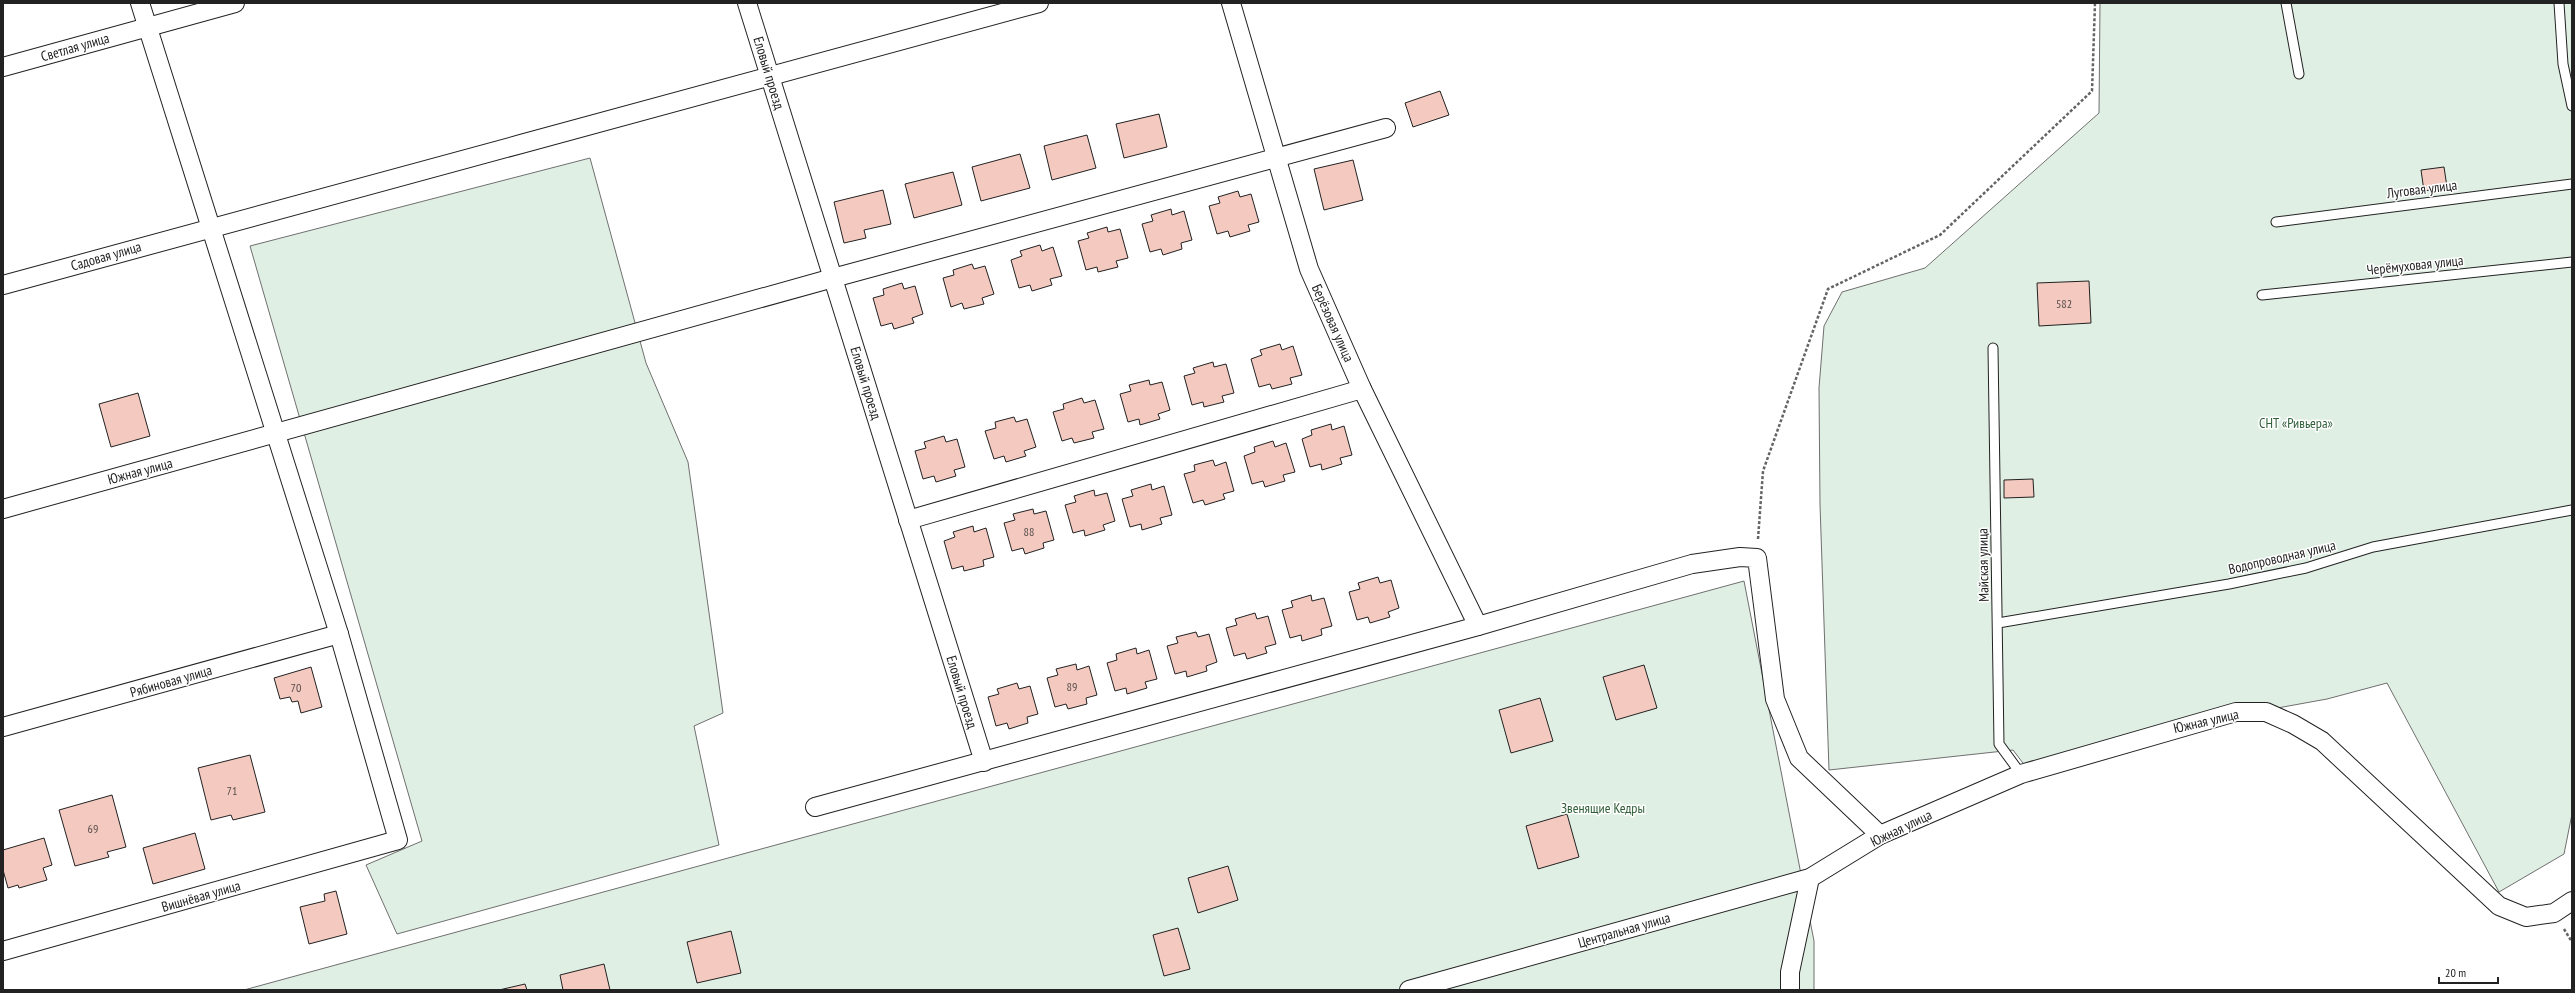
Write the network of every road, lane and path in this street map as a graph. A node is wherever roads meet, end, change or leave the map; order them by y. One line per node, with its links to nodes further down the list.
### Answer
1 (140, 3): 9 (street)
2 (235, 3): 9 (street, Светлая улица)
3 (748, 3): 12 (street, Еловый проезд)
4 (1039, 3): 12 (street, Садовая улица)
5 (1231, 3): 15 (street, Берёзовая улица)
6 (2095, 3): 29 (path)
7 (2286, 3): 11 (lane)
8 (2559, 3): 13 (lane)
9 (147, 27): 10 (street, Светлая улица); 18 (street)
10 (3, 67)
11 (2298, 74)
12 (770, 78): 18 (street, Садовая улица); 20 (street, Еловый проезд)
13 (2572, 106)
14 (1386, 128): 15 (street, Южная улица)
15 (1276, 158): 20 (street, Южная улица); 24 (street, Берёзовая улица)
16 (2572, 184): 17 (lane, Луговая улица)
17 (2276, 222)
18 (210, 227): 21 (street, Садовая улица); 25 (street)
19 (2572, 262): 22 (lane, Черёмуховая улица)
20 (833, 278): 25 (street, Южная улица); 28 (street, Еловый проезд)
21 (3, 285)
22 (2262, 295)
23 (1993, 348): 30 (lane, Майская улица)
24 (1362, 389): 28 (street); 31 (street, Берёзовая улица)
25 (277, 434): 26 (street, Южная улица); 32 (street)
26 (3, 508)
27 (2572, 510): 30 (lane, Водопроводная улица)
28 (908, 520): 34 (street, Еловый проезд)
29 (1757, 558): 31 (street); 37 (street)
30 (1998, 623): 35 (lane, Майская улица)
31 (1478, 626): 34 (street)
32 (339, 634): 33 (street, Рябиновая улица); 41 (street, Вишнёвая улица)
33 (3, 727)
34 (984, 762): 36 (street)
35 (2021, 774): 37 (street, Южная улица); 40 (street, Южная улица)
36 (815, 807)
37 (1880, 835): 38 (street, Южная улица)
38 (1837, 864): 39 (street, Центральная улица)
39 (1810, 878): 42 (street, Центральная улица); 43 (street)
40 (2572, 901)
41 (3, 951)
42 (1409, 990)
43 (1790, 990)

